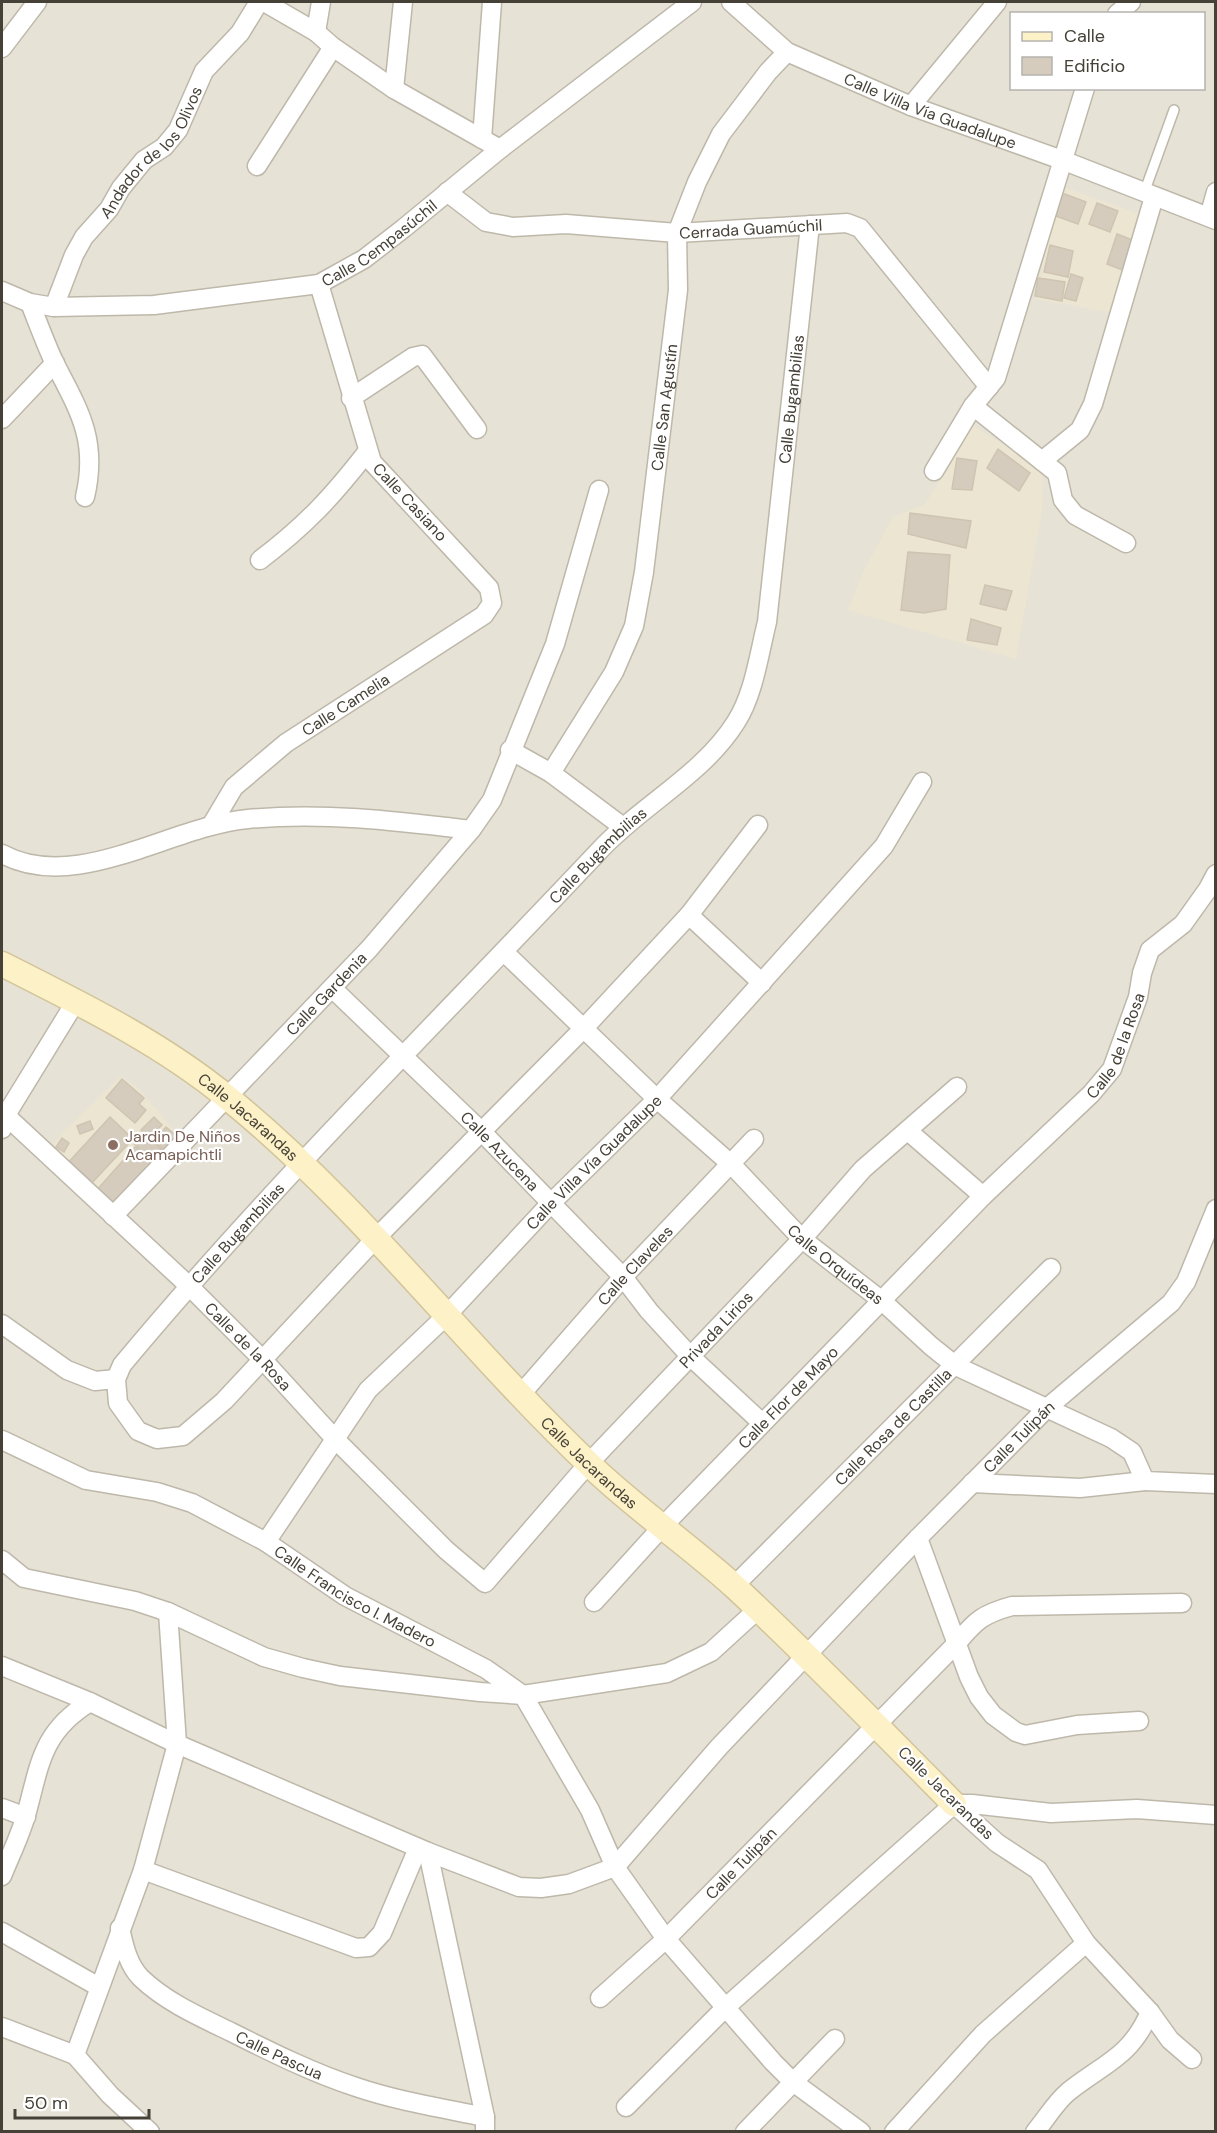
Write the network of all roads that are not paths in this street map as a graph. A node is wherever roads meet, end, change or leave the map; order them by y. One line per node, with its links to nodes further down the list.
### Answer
1 (37, 2): 12 (street)
2 (259, 2): 31 (street, Andador de los Olivos)
3 (264, 2): 10 (street)
4 (321, 2): 10 (street)
5 (403, 2): 14 (street)
6 (492, 2): 18 (street)
7 (692, 2): 19 (street, Calle Cempasúchil)
8 (731, 2): 13 (street, Calle Villa Vía Guadalupe)
9 (998, 2): 16 (street)
10 (316, 32): 11 (street)
11 (333, 47): 14 (street); 21 (street)
12 (2, 48)
13 (787, 52): 16 (street, Calle Villa Vía Guadalupe); 27 (street, Calle San Agustín)
14 (394, 89): 18 (street)
15 (1084, 90): 20 (street)
16 (911, 106): 20 (street, Calle Villa Vía Guadalupe)
17 (1174, 110): 24 (lane)
18 (483, 139): 19 (street)
19 (500, 149): 22 (street, Calle Cempasúchil)
20 (1062, 160): 24 (street, Calle Villa Vía Guadalupe); 33 (street)
21 (257, 166)
22 (447, 192): 27 (street, Cerrada Guamúchil); 28 (street, Calle Cempasúchil)
23 (1215, 192): 25 (street, Calle Villa Vía Guadalupe)
24 (1149, 195): 25 (street, Calle Villa Vía Guadalupe); 39 (street)
25 (1212, 218)
26 (810, 225): 27 (street, Cerrada Guamúchil); 33 (street, Cerrada Guamúchil); 51 (street, Calle Bugambilias)
27 (677, 233): 47 (street, Calle San Agustín)
28 (319, 284): 31 (street, Calle Cempasúchil); 34 (street, Calle Casiano)
29 (2, 291): 30 (street, Calle Cempasúchil)
30 (30, 303): 31 (street, Calle Cempasúchil); 32 (street)
31 (54, 307)
32 (55, 363): 36 (street); 42 (street)
33 (988, 387): 35 (street)
34 (351, 398): 37 (street); 38 (street, Calle Casiano)
35 (973, 406): 39 (street); 40 (street)
36 (2, 418)
37 (477, 429)
38 (367, 452): 44 (street); 45 (street, Calle Casiano)
39 (1042, 461): 43 (street)
40 (934, 471)
41 (599, 490): 46 (street, Calle Gardenia)
42 (85, 497)
43 (1126, 543)
44 (260, 560)
45 (492, 603): 49 (street, Calle Camelia)
46 (510, 750): 47 (street); 52 (street, Calle Gardenia)
47 (551, 772): 51 (street)
48 (922, 782): 58 (street, Calle Villa Vía Guadalupe)
49 (212, 824): 52 (street); 53 (street)
50 (758, 825): 55 (street)
51 (623, 827): 56 (street, Calle Bugambilias)
52 (471, 830): 59 (street, Calle Gardenia)
53 (2, 854)
54 (1215, 874): 72 (street, Calle de la Rosa)
55 (689, 915): 58 (street); 61 (street)
56 (504, 952): 61 (street, Calle Orquídeas); 62 (street, Calle Bugambilias)
57 (2, 964): 60 (street, Calle Jacarandas)
58 (762, 983): 65 (street, Calle Villa Vía Guadalupe)
59 (332, 988): 62 (street, Calle Azucena); 64 (street, Calle Gardenia)
60 (76, 1001): 64 (street, Calle Jacarandas); 66 (street)
61 (584, 1028): 65 (street, Calle Orquídeas); 67 (street)
62 (404, 1058): 67 (street, Calle Azucena); 70 (street, Calle Bugambilias)
63 (957, 1087): 68 (street, Privada Lirios)
64 (227, 1098): 70 (street, Calle Jacarandas); 75 (street, Calle Gardenia)
65 (657, 1099): 71 (street, Calle Orquídeas); 73 (street, Calle Villa Vía Guadalupe)
66 (3, 1119): 75 (street, Calle de la Rosa)
67 (480, 1130): 73 (street, Calle Azucena); 76 (street)
68 (908, 1131): 72 (street); 77 (street, Privada Lirios)
69 (754, 1139): 71 (street, Calle Claveles)
70 (301, 1163): 76 (street, Calle Jacarandas); 80 (street, Calle Bugambilias)
71 (732, 1165): 77 (street, Calle Orquídeas); 79 (street, Calle Claveles)
72 (983, 1196): 81 (street, Calle Flor de Mayo)
73 (551, 1203): 79 (street, Calle Azucena); 82 (street, Calle Villa Vía Guadalupe)
74 (1215, 1209): 89 (street, Calle Tulipán)
75 (113, 1216): 80 (street, Calle de la Rosa)
76 (376, 1238): 82 (street, Calle Jacarandas); 85 (street)
77 (802, 1239): 81 (street, Calle Orquídeas); 84 (street, Privada Lirios)
78 (1051, 1268): 86 (street, Calle Rosa de Castilla)
79 (623, 1277): 84 (street, Calle Azucena); 88 (street, Calle Claveles)
80 (188, 1285): 85 (street, Calle de la Rosa); 87 (street, Calle Bugambilias)
81 (881, 1300): 86 (street, Calle Orquídeas); 90 (street, Calle Flor de Mayo)
82 (446, 1316): 88 (street, Calle Jacarandas); 92 (street, Calle Villa Vía Guadalupe)
83 (2, 1324): 87 (street)
84 (691, 1357): 90 (street, Calle Azucena); 93 (street, Privada Lirios)
85 (264, 1361): 87 (street); 92 (street, Calle de la Rosa)
86 (956, 1366): 89 (street, Calle Orquídeas); 102 (street, Calle Rosa de Castilla)
87 (119, 1372)
88 (521, 1394): 93 (street, Calle Jacarandas)
89 (1047, 1408): 94 (street, Calle Orquídeas); 95 (street, Calle Tulipán)
90 (762, 1423): 97 (street, Calle Flor de Mayo)
91 (2, 1440): 99 (street, Calle Francisco I. Madero)
92 (336, 1440): 99 (street, Calle Villa Vía Guadalupe); 101 (street, Calle de la Rosa)
93 (588, 1464): 97 (street, Calle Jacarandas); 101 (street, Privada Lirios)
94 (1144, 1481): 95 (street); 96 (street)
95 (972, 1483): 98 (street, Calle Tulipán)
96 (1215, 1484)
97 (662, 1527): 102 (street, Calle Jacarandas); 103 (street, Calle Flor de Mayo)
98 (918, 1538): 107 (street); 108 (street, Calle Tulipán)
99 (266, 1542): 110 (street, Calle Francisco I. Madero)
100 (2, 1560): 106 (street)
101 (485, 1583)
102 (734, 1586): 105 (street, Calle Jacarandas)
103 (594, 1602)
104 (1182, 1603): 107 (street, Calle Tulipán)
105 (757, 1610): 108 (street, Calle Jacarandas); 110 (street)
106 (168, 1612): 110 (street); 114 (street)
107 (957, 1643): 112 (street); 113 (street, Calle Tulipán)
108 (805, 1656): 113 (street, Calle Jacarandas); 120 (street, Calle Tulipán)
109 (2, 1666): 111 (street)
110 (523, 1695): 120 (street, Calle Francisco I. Madero)
111 (90, 1702): 114 (street); 118 (street)
112 (1139, 1721)
113 (876, 1724): 115 (street, Calle Jacarandas); 125 (street, Calle Tulipán)
114 (177, 1744): 119 (street); 121 (street)
115 (954, 1804): 117 (street); 126 (street, Calle Jacarandas); 129 (street)
116 (2, 1808): 118 (street)
117 (1215, 1815)
118 (26, 1817): 122 (street)
119 (423, 1850): 120 (street); 121 (street); 137 (street)
120 (615, 1867): 125 (street, Calle Francisco I. Madero)
121 (143, 1870): 123 (street)
122 (2, 1876)
123 (120, 1928): 127 (street); 137 (street, Calle Pascua)
124 (2, 1932): 127 (street)
125 (666, 1939): 128 (street, Calle Tulipán); 129 (street, Calle Francisco I. Madero)
126 (1086, 1943): 130 (street, Calle Jacarandas); 141 (street)
127 (99, 1987): 133 (street)
128 (600, 1998)
129 (726, 2007): 135 (street, Calle Francisco I. Madero); 136 (street)
130 (1150, 2012): 134 (street, Calle Jacarandas); 142 (street)
131 (2, 2026): 133 (street)
132 (835, 2040): 135 (street)
133 (75, 2055): 138 (street)
134 (1192, 2059)
135 (793, 2082): 139 (street); 140 (street, Calle Francisco I. Madero)
136 (626, 2107)
137 (485, 2124)
138 (150, 2132)
139 (745, 2132)
140 (861, 2132)
141 (894, 2132)
142 (1035, 2132)

